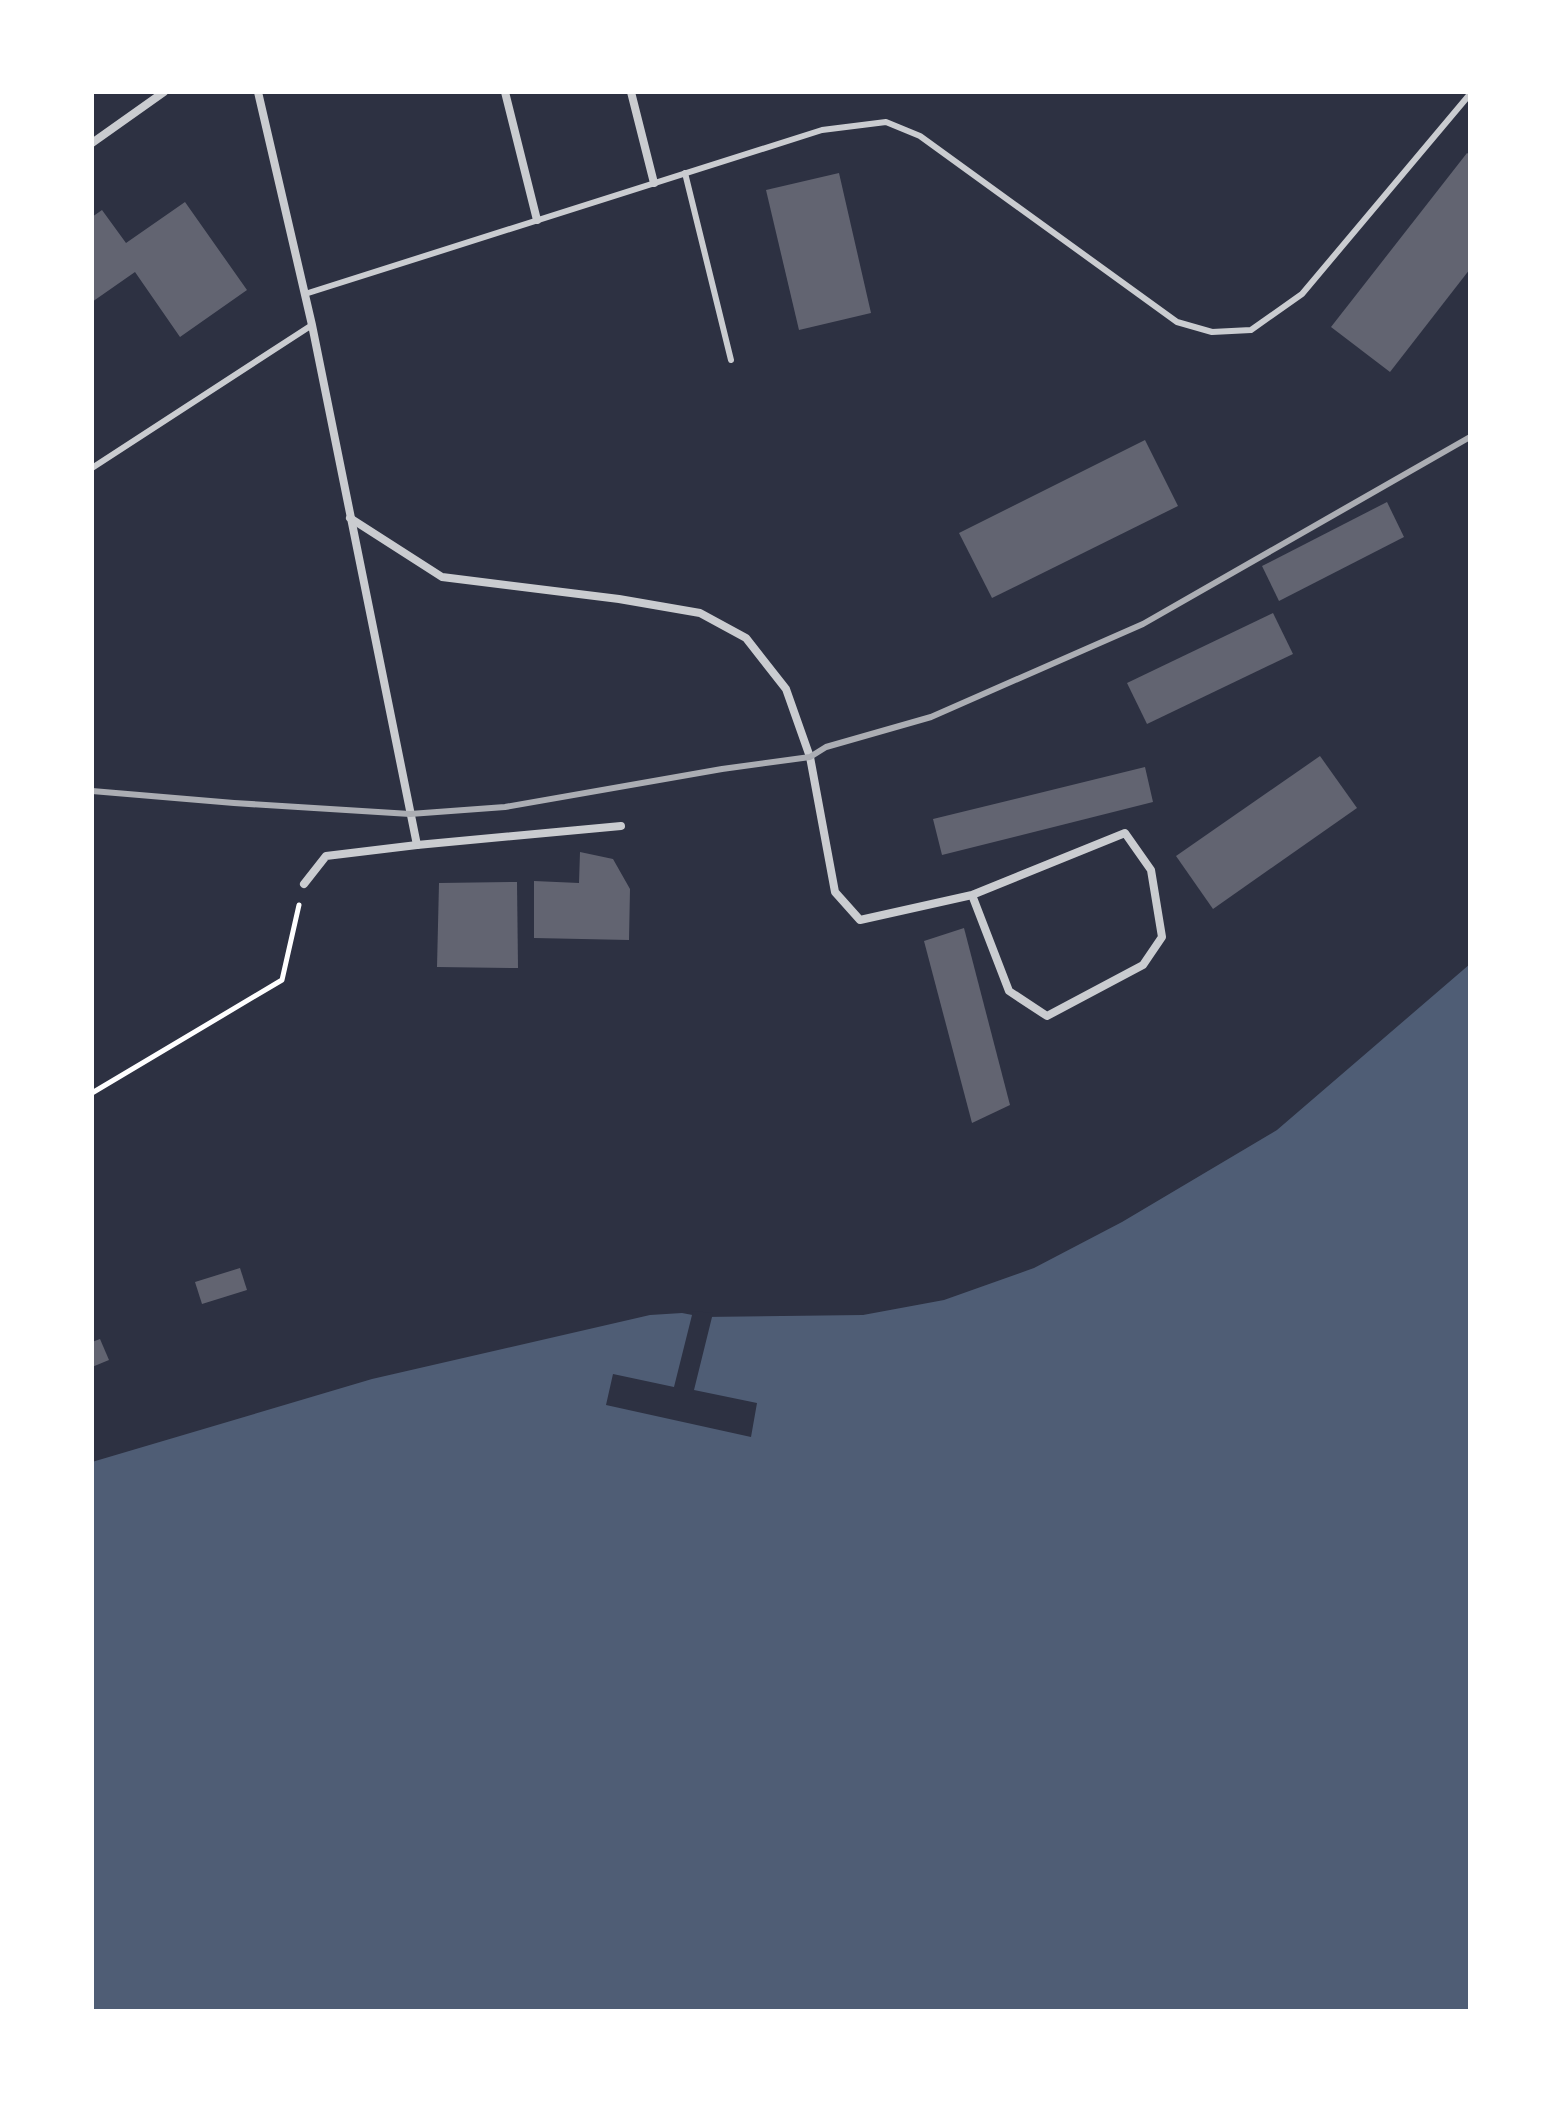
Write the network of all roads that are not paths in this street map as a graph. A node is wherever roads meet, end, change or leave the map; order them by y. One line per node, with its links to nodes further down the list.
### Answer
1 (164, 92): 6 (street)
2 (258, 92): 10 (street)
3 (505, 92): 9 (street)
4 (631, 92): 8 (street)
5 (1470, 94): 7 (lane)
6 (92, 143)
7 (685, 173): 8 (lane); 12 (lane)
8 (654, 183): 9 (lane)
9 (537, 220): 10 (lane)
10 (305, 294): 11 (street)
11 (312, 325): 13 (lane); 14 (street)
12 (731, 360)
13 (92, 468)
14 (350, 518): 16 (street); 18 (street)
15 (621, 826): 16 (street)
16 (417, 845): 17 (street)
17 (304, 884)
18 (972, 895): 18 (street)

